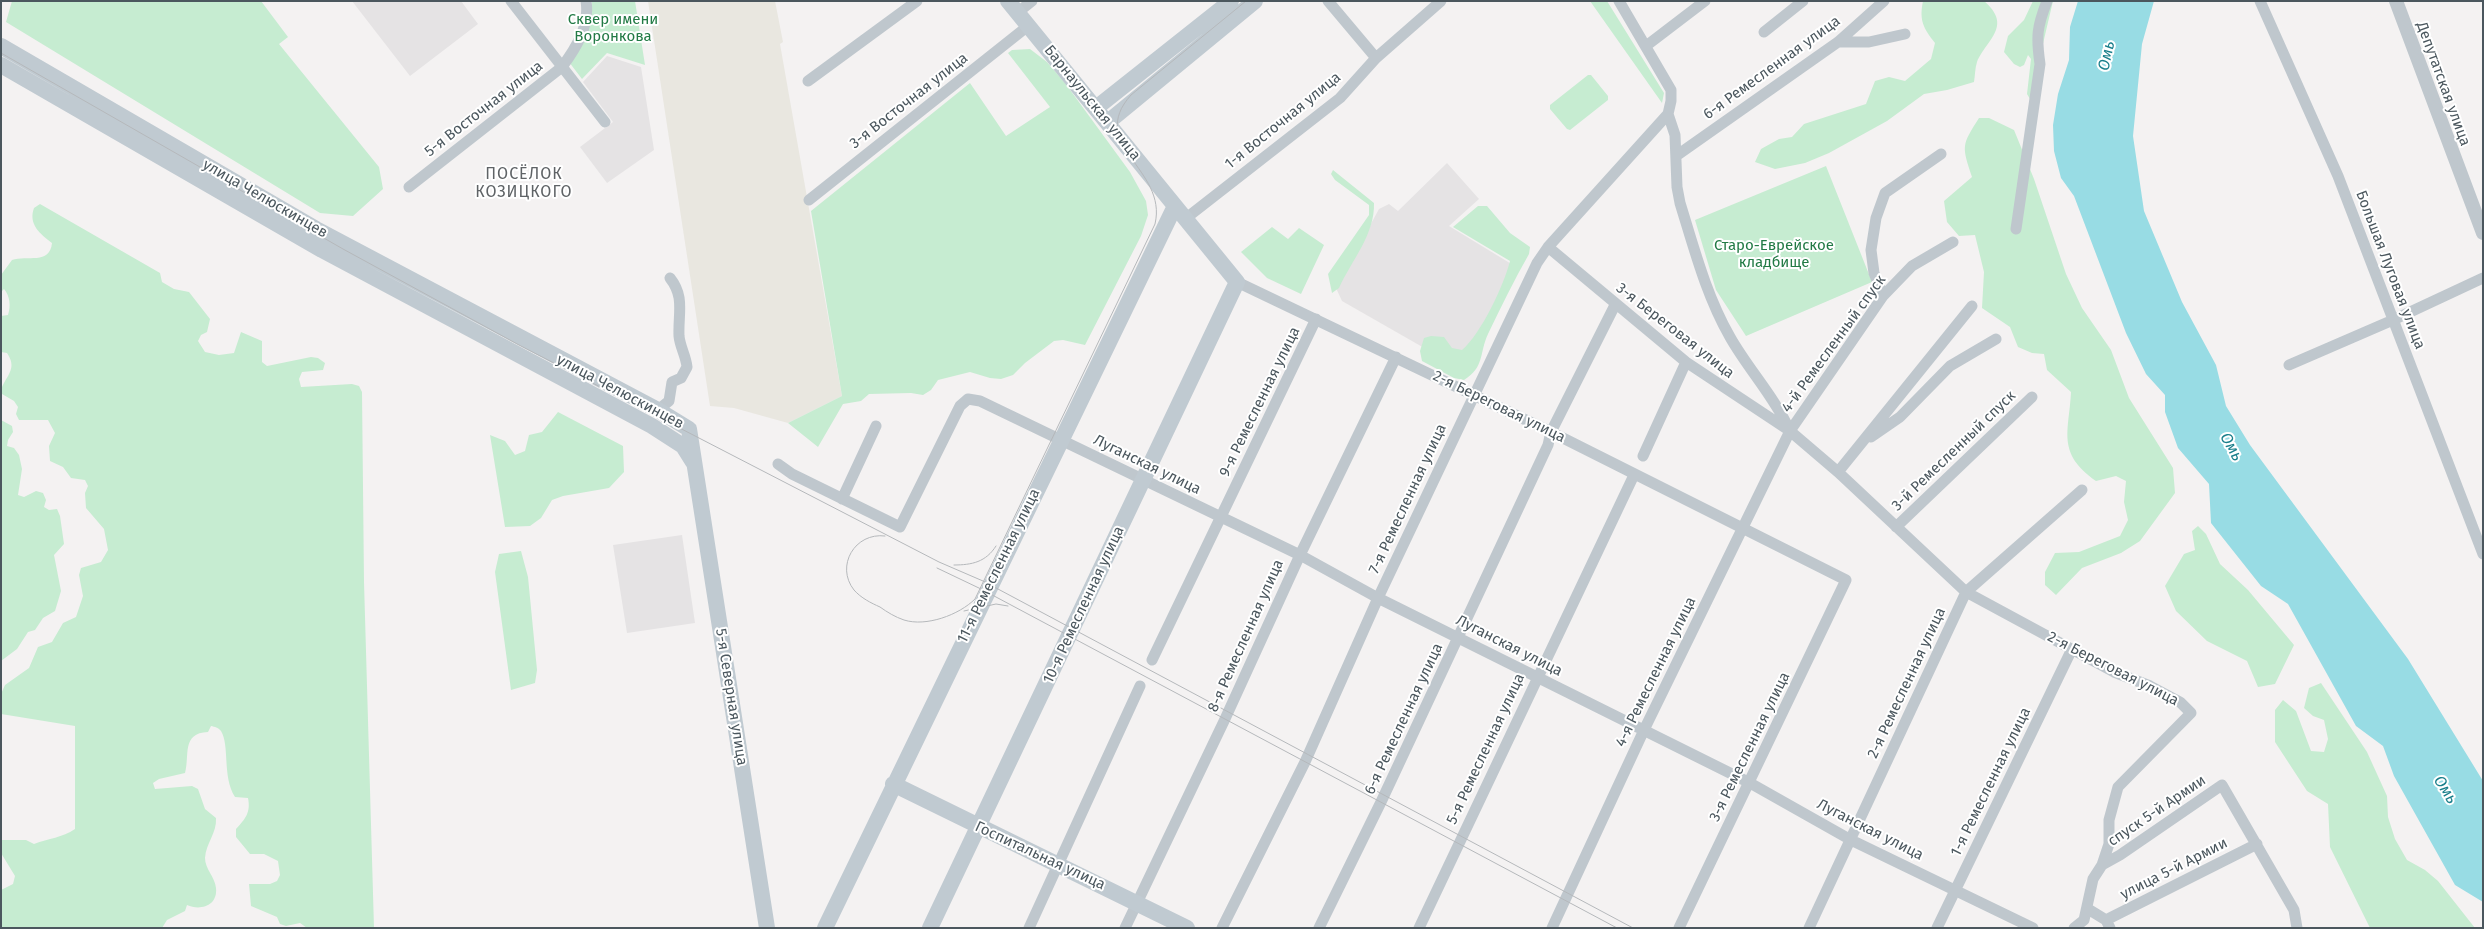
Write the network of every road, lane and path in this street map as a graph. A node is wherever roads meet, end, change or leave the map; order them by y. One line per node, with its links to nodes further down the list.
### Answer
1 (512, 1): 25 (street)
2 (586, 1): 25 (street, 5-я Восточная улица)
3 (917, 1): 26 (street)
4 (1032, 1): 16 (street)
5 (1231, 1): 27 (main road)
6 (1255, 1): 30 (main road)
7 (1328, 1): 23 (street)
8 (1441, 1): 23 (street, 1-я Восточная улица)
9 (1619, 1): 22 (street)
10 (1705, 1): 22 (street)
11 (1803, 1): 18 (street)
12 (1884, 1): 20 (street, 6-я Ремесленная улица)
13 (2047, 1): 36 (street)
14 (2260, 1): 47 (street, Большая Луговая улица)
15 (2396, 1): 37 (street, Депутатская улица)
16 (1012, 7): 17 (main road, Барнаульская улица)
17 (1028, 26): 27 (main road, Барнаульская улица); 34 (street, 3-я Восточная улица)
18 (1764, 32)
19 (1905, 34): 20 (street)
20 (1838, 42): 32 (street, 6-я Ремесленная улица)
21 (1, 46): 52 (main road, улица Челюскинцев)
22 (1646, 46): 28 (street)
23 (1376, 58): 35 (street, 1-я Восточная улица)
24 (1, 65): 52 (main road, улица Челюскинцев)
25 (562, 67): 29 (street); 33 (street, 5-я Восточная улица)
26 (808, 81)
27 (1096, 108): 30 (main road, Барнаульская улица)
28 (1668, 114): 32 (street, 3-я Береговая улица); 39 (street, 7-я Ремесленная улица)
29 (605, 122)
30 (1108, 122): 35 (main road, Барнаульская улица)
31 (1941, 154): 43 (street)
32 (1676, 156): 57 (street, 3-я Береговая улица)
33 (409, 187)
34 (808, 200)
35 (1180, 212): 42 (main road, 2-я Береговая улица); 59 (main road, 11-я Ремесленная улица)
36 (2016, 229)
37 (2483, 233)
38 (1953, 242): 43 (street, 4-й Ремесленный спуск)
39 (1548, 247): 44 (street, 3-я Береговая улица); 53 (street, 7-я Ремесленная улица)
40 (670, 278): 55 (street)
41 (2483, 278): 47 (street)
42 (1237, 282): 46 (street, 2-я Береговая улица); 66 (main road, 10-я Ремесленная улица)
43 (1883, 296): 57 (street, 4-й Ремесленный спуск)
44 (1615, 304): 50 (street, 3-я Береговая улица); 58 (street, 6-я Ремесленная улица)
45 (1972, 306): 60 (street)
46 (1316, 319): 49 (street, 2-я Береговая улица); 69 (street, 9-я Ремесленная улица)
47 (2393, 320): 51 (street); 72 (street, Большая Луговая улица)
48 (1996, 339): 60 (street)
49 (1396, 358): 53 (street, 2-я Береговая улица); 73 (street, 8-я Ремесленная улица)
50 (1686, 362): 57 (street, 3-я Береговая улица); 61 (street)
51 (2289, 365)
52 (567, 372): 55 (main road, улица Челюскинцев); 63 (main road, улица Челюскинцев)
53 (1474, 394): 58 (street, 2-я Береговая улица); 76 (street, 7-я Ремесленная улица)
54 (2032, 397): 71 (street, 3-й Ремесленный спуск)
55 (658, 410): 63 (main road, улица Челюскинцев)
56 (876, 426): 68 (street)
57 (1790, 431): 64 (street, 3-я Береговая улица); 70 (street, 4-я Ремесленная улица)
58 (1551, 432): 65 (street, 2-я Береговая улица); 77 (street, 6-я Ремесленная улица)
59 (1060, 440): 66 (street, Луганская улица); 68 (street, Луганская улица); 84 (main road, 11-я Ремесленная улица)
60 (1860, 444): 64 (street)
61 (1643, 456)
62 (778, 464): 68 (street)
63 (696, 466): 91 (main road, 5-я Северная улица)
64 (1838, 472): 71 (street, 3-я Береговая улица)
65 (1634, 475): 70 (street, 2-я Береговая улица); 80 (street, 5-я Ремесленная улица)
66 (1144, 480): 69 (street, Луганская улица); 85 (main road, 10-я Ремесленная улица)
67 (2082, 490): 75 (street, 2-я Ремесленная улица)
68 (842, 499)
69 (1221, 517): 73 (street, Луганская улица); 79 (street, 9-я Ремесленная улица)
70 (1742, 527): 74 (street, 2-я Береговая улица); 82 (street, 4-я Ремесленная улица)
71 (1896, 527): 75 (street, 2-я Береговая улица)
72 (2482, 548)
73 (1300, 554): 76 (street, Луганская улица); 92 (street, 8-я Ремесленная улица)
74 (1846, 580): 83 (street, 3-я Ремесленная улица)
75 (1966, 592): 78 (street, 2-я Береговая улица); 86 (street, 2-я Ремесленная улица)
76 (1378, 598): 77 (street, Луганская улица); 102 (street, 7-я Ремесленная улица)
77 (1459, 637): 80 (street, Луганская улица); 103 (street, 6-я Ремесленная улица)
78 (2072, 649): 89 (street, 2-я Береговая улица); 90 (street, 1-я Ремесленная улица)
79 (1152, 660)
80 (1536, 676): 82 (street, Луганская улица); 104 (street, 5-я Ремесленная улица)
81 (1140, 686): 88 (street)
82 (1644, 730): 83 (street, Луганская улица); 105 (street, 4-я Ремесленная улица)
83 (1750, 783): 86 (street, Луганская улица); 106 (street, 3-я Ремесленная улица)
84 (893, 784): 85 (main road, Госпитальная улица); 95 (main road, 11-я Ремесленная улица)
85 (978, 827): 88 (main road, Госпитальная улица); 98 (main road, 10-я Ремесленная улица)
86 (1851, 840): 90 (street, Луганская улица); 107 (street, 2-я Ремесленная улица)
87 (2257, 844): 89 (street, спуск 5-й Армии); 94 (street, улица 5-й Армии); 111 (street)
88 (1059, 865): 92 (main road, Госпитальная улица); 99 (street)
89 (2102, 865): 93 (street, 2-я Береговая улица)
90 (1956, 890): 108 (street, 1-я Ремесленная улица); 109 (street, Луганская улица)
91 (763, 902): 96 (main road, 5-я Северная улица); 97 (main road)
92 (1137, 903): 100 (street, 8-я Ремесленная улица); 101 (main road, Госпитальная улица)
93 (2088, 909): 94 (street); 110 (street)
94 (2108, 924)
95 (825, 926)
96 (767, 928)
97 (774, 928)
98 (930, 928)
99 (1029, 928)
100 (1125, 928)
101 (1187, 928)
102 (1222, 928)
103 (1319, 928)
104 (1419, 928)
105 (1552, 928)
106 (1679, 928)
107 (1809, 928)
108 (1937, 928)
109 (2033, 928)
110 (2074, 928)
111 (2297, 928)

